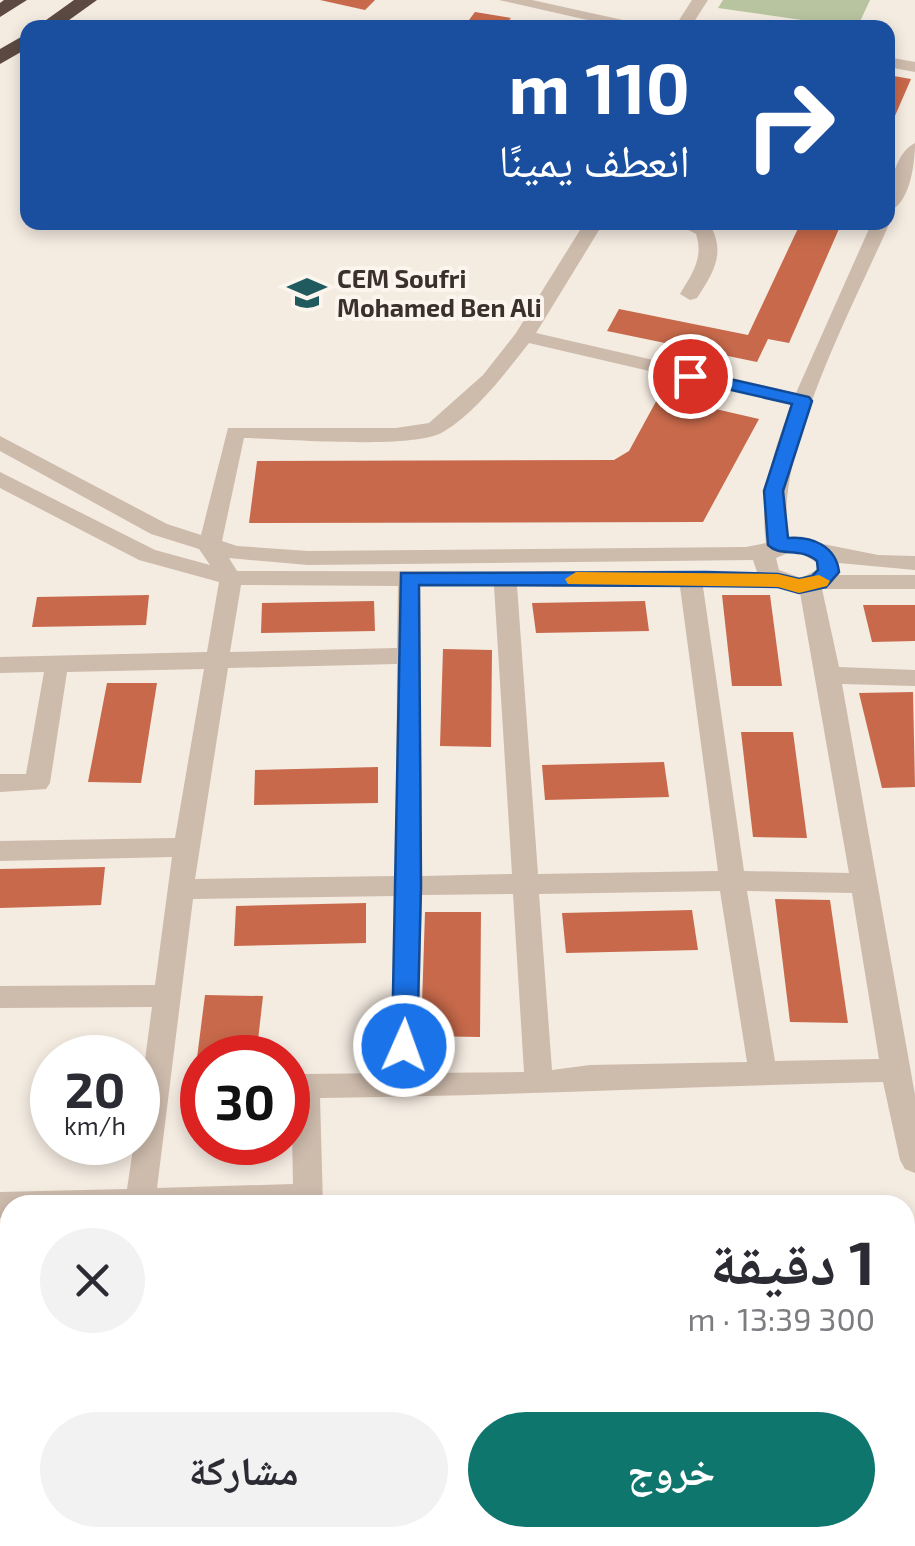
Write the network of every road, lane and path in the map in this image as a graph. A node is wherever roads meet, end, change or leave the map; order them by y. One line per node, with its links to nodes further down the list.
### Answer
1 (17, 0): 4 (highway)
2 (87, 0): 5 (highway)
3 (507, 0): 6 (street)
4 (0, 11)
5 (56, 20)
6 (610, 20)
7 (915, 148): 8 (street)
8 (895, 178)
9 (590, 230): 13 (street)
10 (704, 230): 12 (street)
11 (878, 230): 14 (street)
12 (690, 294)
13 (524, 336): 14 (street); 17 (street)
14 (803, 401): 18 (street)
15 (0, 442): 17 (street)
16 (0, 479): 21 (street)
17 (209, 547): 18 (street); 21 (street)
18 (774, 547): 19 (street); 25 (street)
19 (822, 553): 20 (street); 27 (street)
20 (915, 563)
21 (231, 578): 22 (street); 29 (street)
22 (408, 578): 24 (street); 28 (street)
23 (690, 578): 24 (street); 25 (street); 37 (street)
24 (505, 579): 39 (street)
25 (778, 580): 27 (street)
26 (915, 582): 27 (street)
27 (814, 583): 32 (street)
28 (406, 656): 29 (street); 40 (street)
29 (215, 657): 30 (street); 35 (street)
30 (56, 664): 31 (street); 34 (street)
31 (0, 665)
32 (827, 675): 33 (street); 38 (street)
33 (915, 678)
34 (0, 783)
35 (186, 847): 36 (street); 41 (street)
36 (0, 851)
37 (732, 881): 38 (street); 39 (street); 45 (street)
38 (865, 884): 44 (street)
39 (526, 886): 40 (street); 46 (street)
40 (409, 887): 41 (street); 47 (street)
41 (180, 889): 42 (street)
42 (167, 996): 43 (street); 49 (street)
43 (0, 997)
44 (895, 1070): 45 (street); 48 (street)
45 (763, 1072): 46 (street)
46 (539, 1084): 47 (street)
47 (403, 1086): 50 (street)
48 (915, 1160)
49 (142, 1195)
50 (308, 1195)

